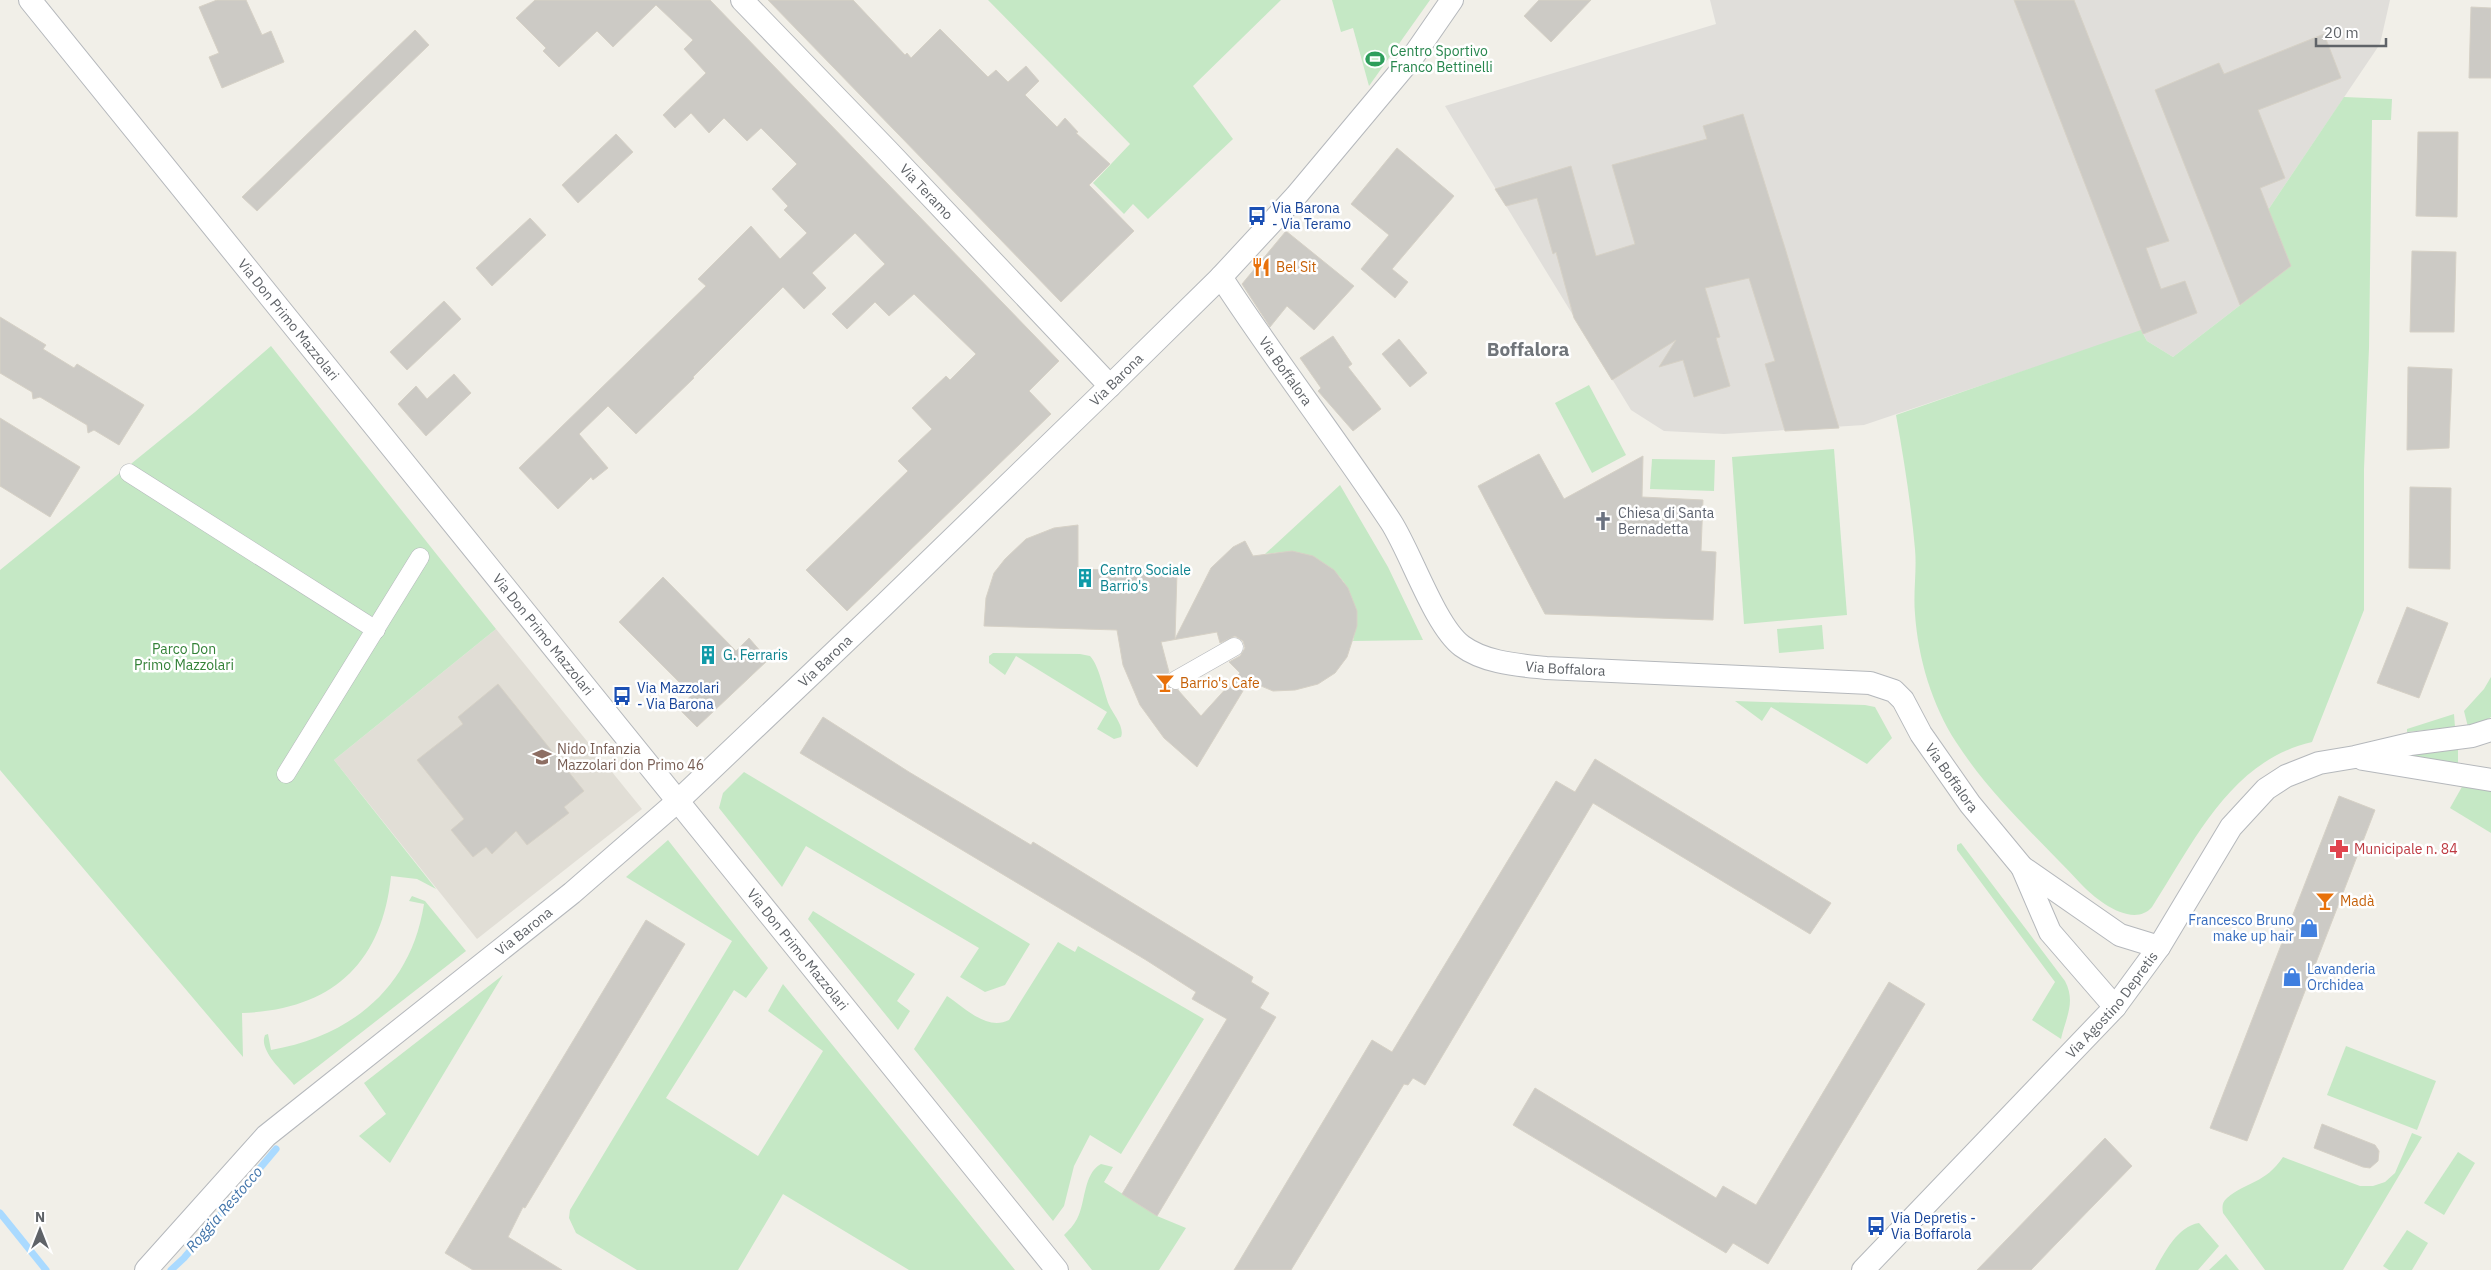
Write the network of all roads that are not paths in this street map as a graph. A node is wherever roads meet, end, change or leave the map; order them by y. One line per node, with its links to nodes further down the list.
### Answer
1 (30, 0): 15 (street, Via Don Primo Mazzolari)
2 (1452, 0): 4 (street, Via Barona)
3 (754, 4): 5 (street, Via Teramo)
4 (1221, 277): 5 (street, Via Barona); 16 (street, Via Boffalora)
5 (1110, 386): 15 (street, Via Barona)
6 (128, 473): 8 (street)
7 (420, 557): 8 (street)
8 (376, 630): 13 (street)
9 (1234, 647): 10 (street)
10 (1176, 680)
11 (2491, 730): 12 (street, Via Agostino Depretis)
12 (2355, 757): 14 (street, Via Agostino Depretis); 17 (street, Via Agostino Depretis)
13 (286, 774)
14 (2491, 780)
15 (679, 800): 19 (street, Via Barona); 20 (street, Via Don Primo Mazzolari)
16 (2022, 867): 17 (street, Via Boffalora); 18 (street, Via Boffalora)
17 (2159, 948): 18 (street, Via Agostino Depretis)
18 (2115, 1007): 21 (street, Via Agostino Depretis)
19 (146, 1270)
20 (1057, 1270)
21 (1863, 1270)

